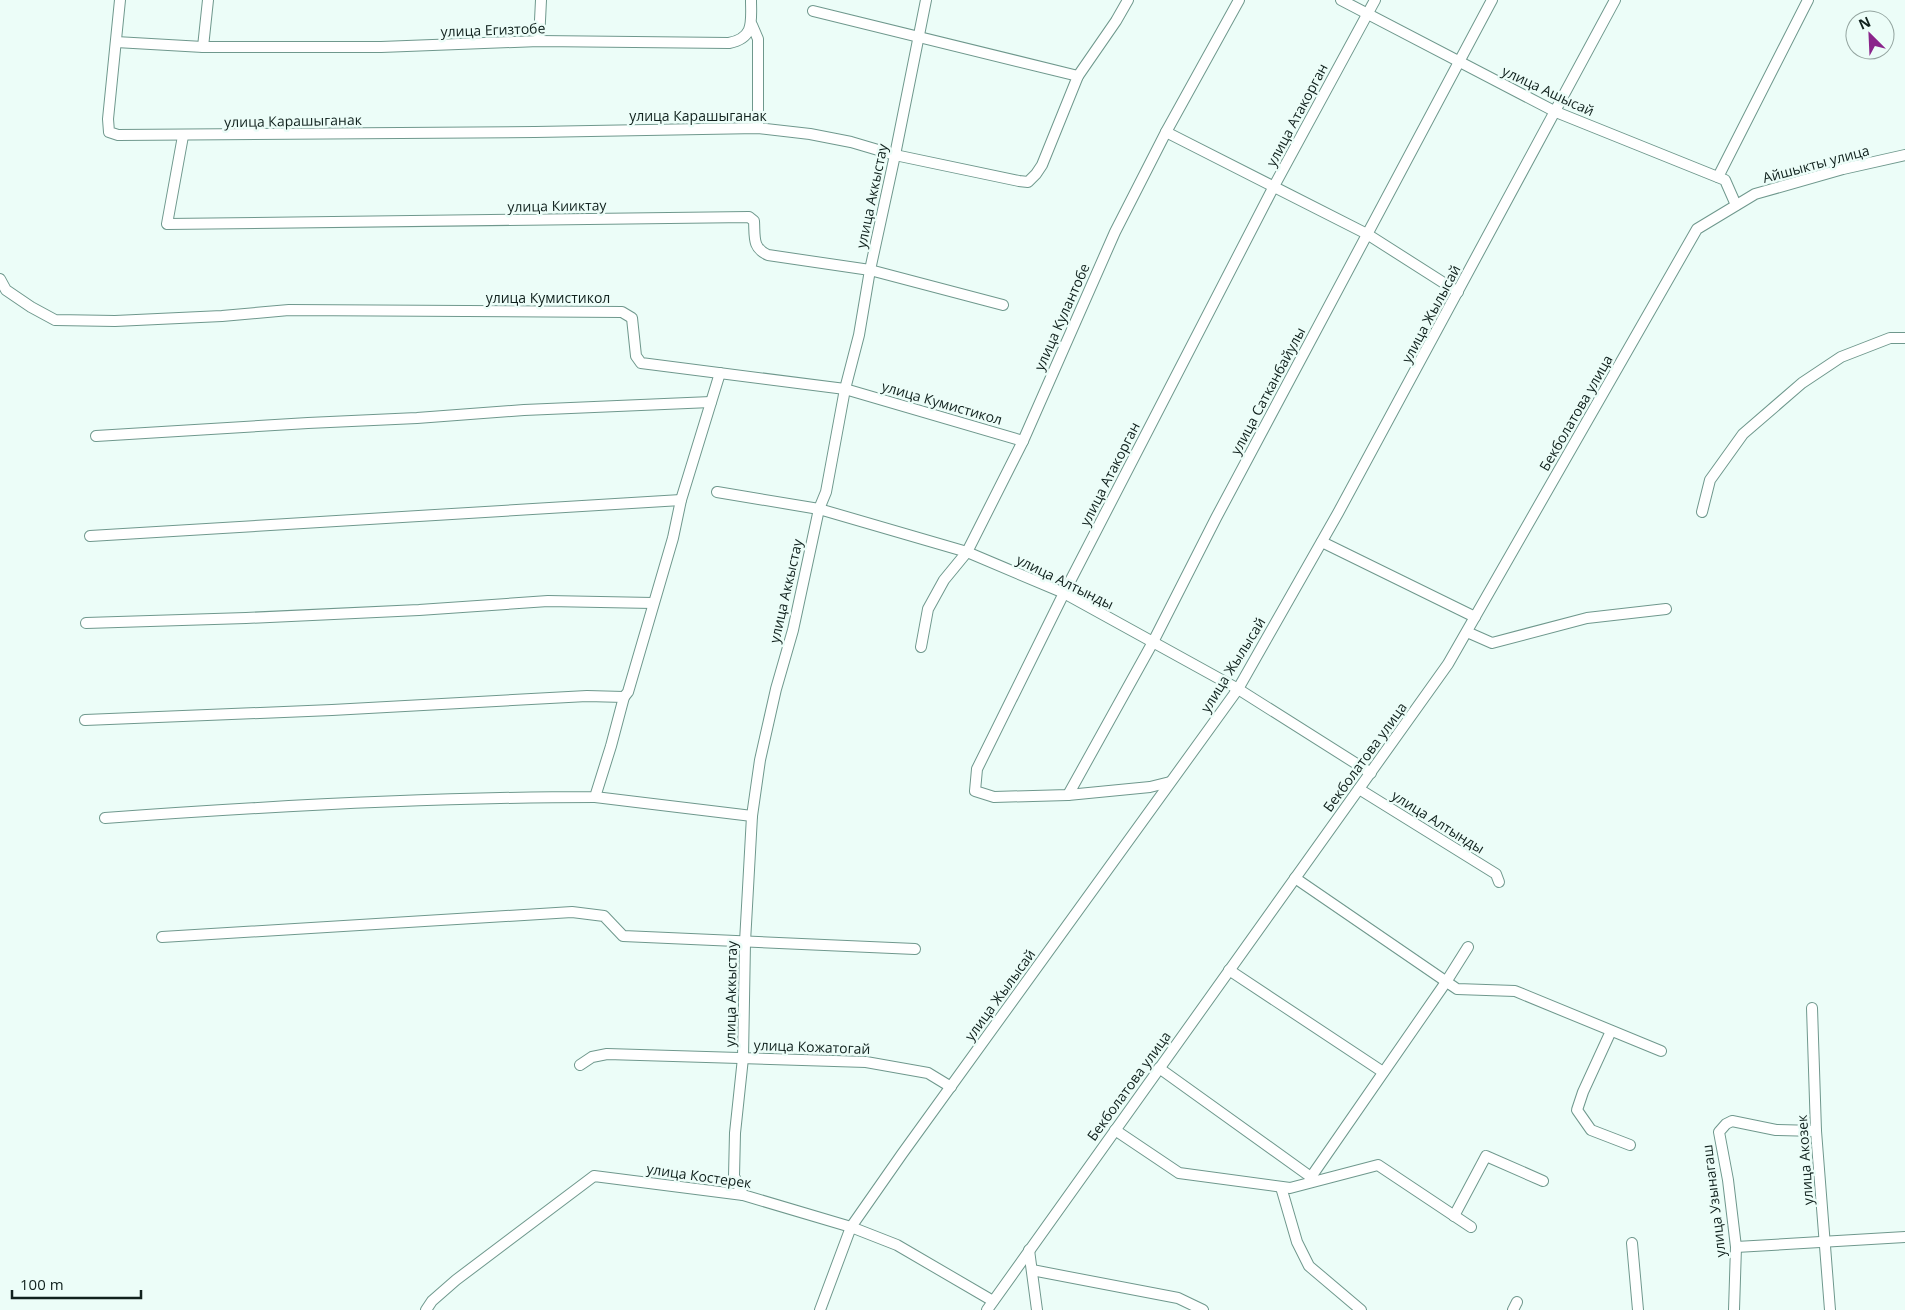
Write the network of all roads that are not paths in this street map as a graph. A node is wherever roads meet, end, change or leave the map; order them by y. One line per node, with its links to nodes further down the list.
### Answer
1 (120, 0): 18 (street)
2 (208, 0): 19 (street)
3 (540, 0): 17 (street)
4 (751, 0): 15 (street)
5 (926, 0): 16 (street, улица Аккыстау)
6 (1128, 0): 21 (street, улица Карашыганак)
7 (1239, 0): 24 (street, улица Кулантобе)
8 (1341, 0): 14 (street, улица Ашысай)
9 (1375, 0): 14 (street, улица Атакорган)
10 (1492, 0): 20 (street, улица Сатканбайулы)
11 (1615, 0): 22 (street, улица Жылысай)
12 (1808, 0): 28 (street)
13 (813, 11): 16 (street)
14 (1368, 14): 20 (street, улица Ашысай); 29 (street, улица Атакорган)
15 (752, 25): 17 (street, улица Егизтобе); 23 (street)
16 (918, 37): 21 (street); 26 (street, улица Аккыстау)
17 (539, 41): 19 (street, улица Егизтобе)
18 (116, 42): 19 (street, улица Егизтобе); 25 (street, улица Карашыганак)
19 (203, 47)
20 (1458, 62): 22 (street, улица Ашысай); 31 (street, улица Сатканбайулы)
21 (1078, 76): 26 (street, улица Карашыганак)
22 (1556, 112): 28 (street, улица Ашысай); 34 (street, улица Жылысай)
23 (758, 128): 25 (street, улица Карашыганак); 26 (street, улица Карашыганак)
24 (1166, 132): 29 (street); 41 (street, улица Кулантобе)
25 (183, 136): 32 (street, улица Кииктау)
26 (895, 155): 32 (street, улица Аккыстау)
27 (1905, 156): 30 (street, Айшыкты улица)
28 (1718, 177): 30 (street)
29 (1273, 188): 31 (street); 49 (street, улица Атакорган)
30 (1736, 205): 52 (street, Бекболатова улица)
31 (1367, 234): 34 (street); 55 (street, улица Сатканбайулы)
32 (870, 270): 35 (street, улица Кииктау); 38 (street, улица Аккыстау)
33 (0, 279): 37 (street, улица Кумистикол)
34 (1458, 292): 47 (street, улица Жылысай)
35 (1003, 305)
36 (1905, 338): 45 (street)
37 (720, 373): 38 (street, улица Кумистикол); 39 (street)
38 (845, 389): 41 (street, улица Кумистикол); 44 (street, улица Аккыстау)
39 (711, 402): 40 (street); 43 (street)
40 (96, 436)
41 (1023, 441): 48 (street, улица Кулантобе)
42 (717, 492): 44 (street, улица Алтынды)
43 (681, 500): 46 (street); 50 (street)
44 (819, 509): 48 (street, улица Алтынды); 65 (street, улица Аккыстау)
45 (1702, 512)
46 (90, 536)
47 (1322, 542): 52 (street); 57 (street, улица Жылысай)
48 (967, 552): 49 (street, улица Алтынды); 56 (street, улица Кулантобе)
49 (1064, 593): 55 (street, улица Алтынды); 63 (street, улица Атакорган)
50 (653, 603): 53 (street); 58 (street)
51 (1666, 610): 54 (street)
52 (1475, 617): 54 (street, Бекболатова улица)
53 (86, 623)
54 (1467, 632): 60 (street, Бекболатова улица)
55 (1153, 642): 57 (street, улица Алтынды); 63 (street, улица Сатканбайулы)
56 (921, 647)
57 (1238, 689): 60 (street, улица Алтынды); 61 (street, улица Жылысай)
58 (624, 697): 59 (street); 64 (street)
59 (85, 720)
60 (1371, 772): 62 (street, Бекболатова улица)
61 (1170, 782): 63 (street, улица Атакорган); 82 (street, улица Жылысай)
62 (1359, 789): 67 (street, Бекболатова улица); 68 (street, улица Алтынды)
63 (1068, 795)
64 (595, 797): 65 (street); 66 (street)
65 (752, 816): 70 (street, улица Аккыстау)
66 (105, 818)
67 (1295, 878): 73 (street, Бекболатова улица); 74 (street)
68 (1499, 882)
69 (162, 937): 70 (street)
70 (745, 942): 72 (street); 78 (street, улица Аккыстау)
71 (1468, 947): 74 (street)
72 (914, 949)
73 (1230, 970): 80 (street, Бекболатова улица); 81 (street)
74 (1446, 982): 76 (street); 81 (street)
75 (1812, 1008): 84 (street, улица Акозек)
76 (1611, 1031): 77 (street); 85 (street)
77 (1661, 1051)
78 (743, 1058): 79 (street, улица Кожатогай); 82 (street, улица Кожатогай); 89 (street, улица Аккыстау)
79 (580, 1065)
80 (1159, 1068): 83 (street, Бекболатова улица); 86 (street)
81 (1383, 1072): 86 (street)
82 (951, 1086): 91 (street, улица Жылысай)
83 (1114, 1130): 88 (street); 97 (street, Бекболатова улица)
84 (1816, 1131): 94 (street, улица Акозек); 96 (street, улица Узынагаш)
85 (1630, 1145)
86 (1314, 1179): 88 (street); 90 (street)
87 (1544, 1182): 90 (street)
88 (1281, 1187): 105 (street)
89 (742, 1195): 91 (street, улица Костерек); 100 (street, улица Костерек)
90 (1454, 1216): 92 (street)
91 (851, 1227): 99 (street, улица Костерек); 101 (street, улица Жылысай)
92 (1471, 1227)
93 (1905, 1237): 94 (street)
94 (1825, 1242): 96 (street); 108 (street, улица Акозек)
95 (1632, 1243): 106 (street)
96 (1736, 1246): 107 (street, улица Узынагаш)
97 (1029, 1250): 98 (street); 99 (street, Бекболатова улица)
98 (1032, 1270): 103 (street); 104 (street)
99 (993, 1301): 102 (street, Бекболатова улица)
100 (426, 1310)
101 (820, 1310)
102 (987, 1310)
103 (1037, 1310)
104 (1204, 1310)
105 (1361, 1310)
106 (1638, 1310)
107 (1734, 1310)
108 (1830, 1310)

